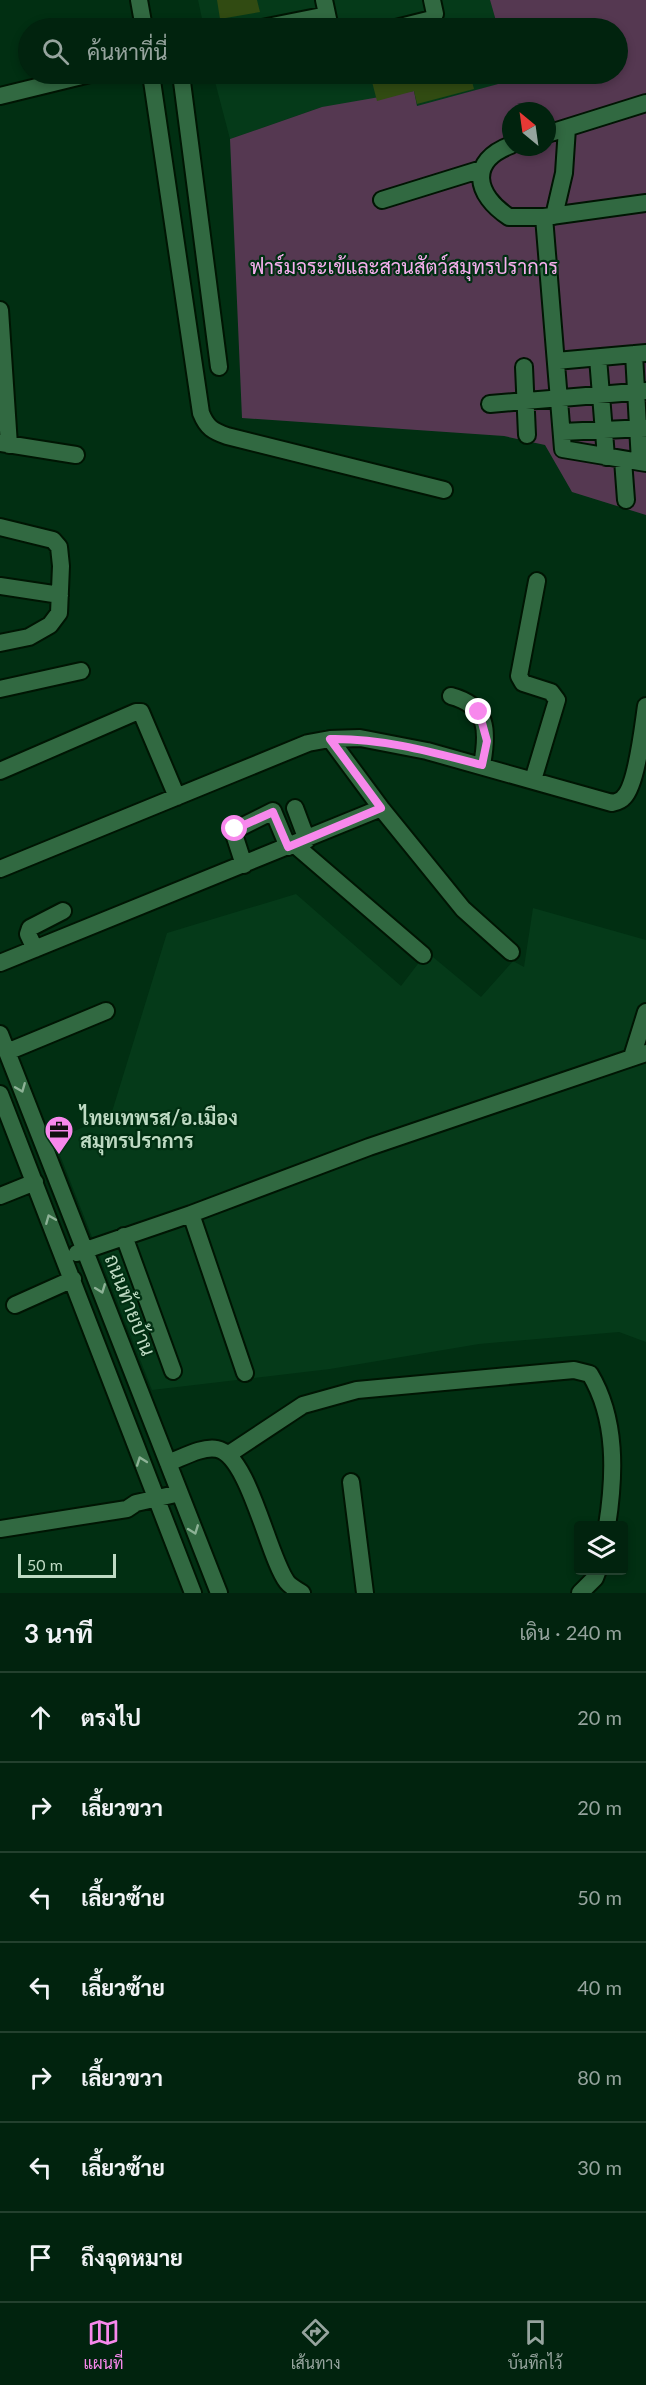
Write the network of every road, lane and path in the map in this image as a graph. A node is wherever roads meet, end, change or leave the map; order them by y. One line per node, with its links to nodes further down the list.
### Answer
1 (139, 0): 4 (street)
2 (432, 0): 6 (street)
3 (327, 15): 5 (street)
4 (142, 18)
5 (312, 18)
6 (433, 18)
7 (49, 84): 10 (street)
8 (152, 84): 38 (street)
9 (182, 84): 23 (street)
10 (0, 96)
11 (646, 103): 12 (street)
12 (567, 128): 13 (street); 18 (street)
13 (556, 132)
14 (502, 149): 15 (street)
15 (482, 169): 16 (street); 18 (street)
16 (382, 200)
17 (646, 203): 18 (street)
18 (549, 217): 22 (street)
19 (0, 310): 34 (street)
20 (640, 353): 21 (street); 25 (street)
21 (598, 358): 22 (street); 26 (street)
22 (556, 361): 27 (street)
23 (219, 367)
24 (524, 367): 28 (street)
25 (641, 392): 26 (street); 30 (street)
26 (601, 396): 27 (street); 32 (street)
27 (559, 399): 28 (street); 31 (street)
28 (526, 402): 29 (street); 33 (street)
29 (490, 404)
30 (642, 428): 32 (street); 37 (street)
31 (562, 432): 32 (street); 36 (street)
32 (604, 432): 36 (street)
33 (526, 435)
34 (4, 444): 35 (street)
35 (76, 455)
36 (614, 459): 37 (street); 39 (street)
37 (643, 463)
38 (444, 490)
39 (626, 500)
40 (0, 527): 43 (street)
41 (537, 580): 53 (street)
42 (0, 586): 43 (street)
43 (60, 595): 44 (street)
44 (0, 643)
45 (81, 671): 46 (street)
46 (0, 689)
47 (451, 696): 51 (street)
48 (646, 706): 50 (street)
49 (330, 739): 51 (street); 54 (street); 56 (street)
50 (642, 763): 53 (street)
51 (482, 765): 53 (street)
52 (0, 771): 54 (street)
53 (533, 780)
54 (177, 796): 59 (street)
55 (295, 808): 57 (street)
56 (381, 808): 57 (street); 62 (street)
57 (297, 844): 58 (street); 58 (street); 63 (street)
58 (244, 865): 61 (street)
59 (0, 869)
60 (63, 911): 61 (street)
61 (35, 949): 64 (street)
62 (511, 952)
63 (423, 955)
64 (0, 963)
65 (106, 1011): 68 (street)
66 (646, 1012): 69 (street)
67 (0, 1034): 68 (street, ถนนท้ายบ้าน)
68 (7, 1052): 75 (street, ถนนท้ายบ้าน, one-way to 75)
69 (639, 1055): 73 (street)
70 (0, 1094): 71 (street)
71 (35, 1182): 72 (street); 76 (street, one-way to 71)
72 (0, 1196)
73 (191, 1214): 74 (street); 80 (street)
74 (124, 1236): 75 (street); 79 (street)
75 (85, 1249): 76 (street); 82 (street, ถนนท้ายบ้าน, one-way to 82)
76 (66, 1258): 77 (street)
77 (73, 1279): 78 (street); 85 (street, one-way to 77)
78 (15, 1305)
79 (173, 1371)
80 (245, 1372)
81 (229, 1455): 82 (street); 88 (street); 93 (street)
82 (168, 1463): 84 (street, ถนนท้ายบ้าน)
83 (351, 1482): 94 (street)
84 (180, 1493): 85 (street); 92 (street, ถนนท้ายบ้าน, one-way to 92)
85 (155, 1499): 86 (street); 91 (street)
86 (136, 1503): 87 (street); 89 (street)
87 (0, 1518)
88 (608, 1521)
89 (0, 1529)
90 (596, 1575): 95 (street)
91 (194, 1593)
92 (219, 1593)
93 (302, 1593)
94 (365, 1593)
95 (579, 1593)

